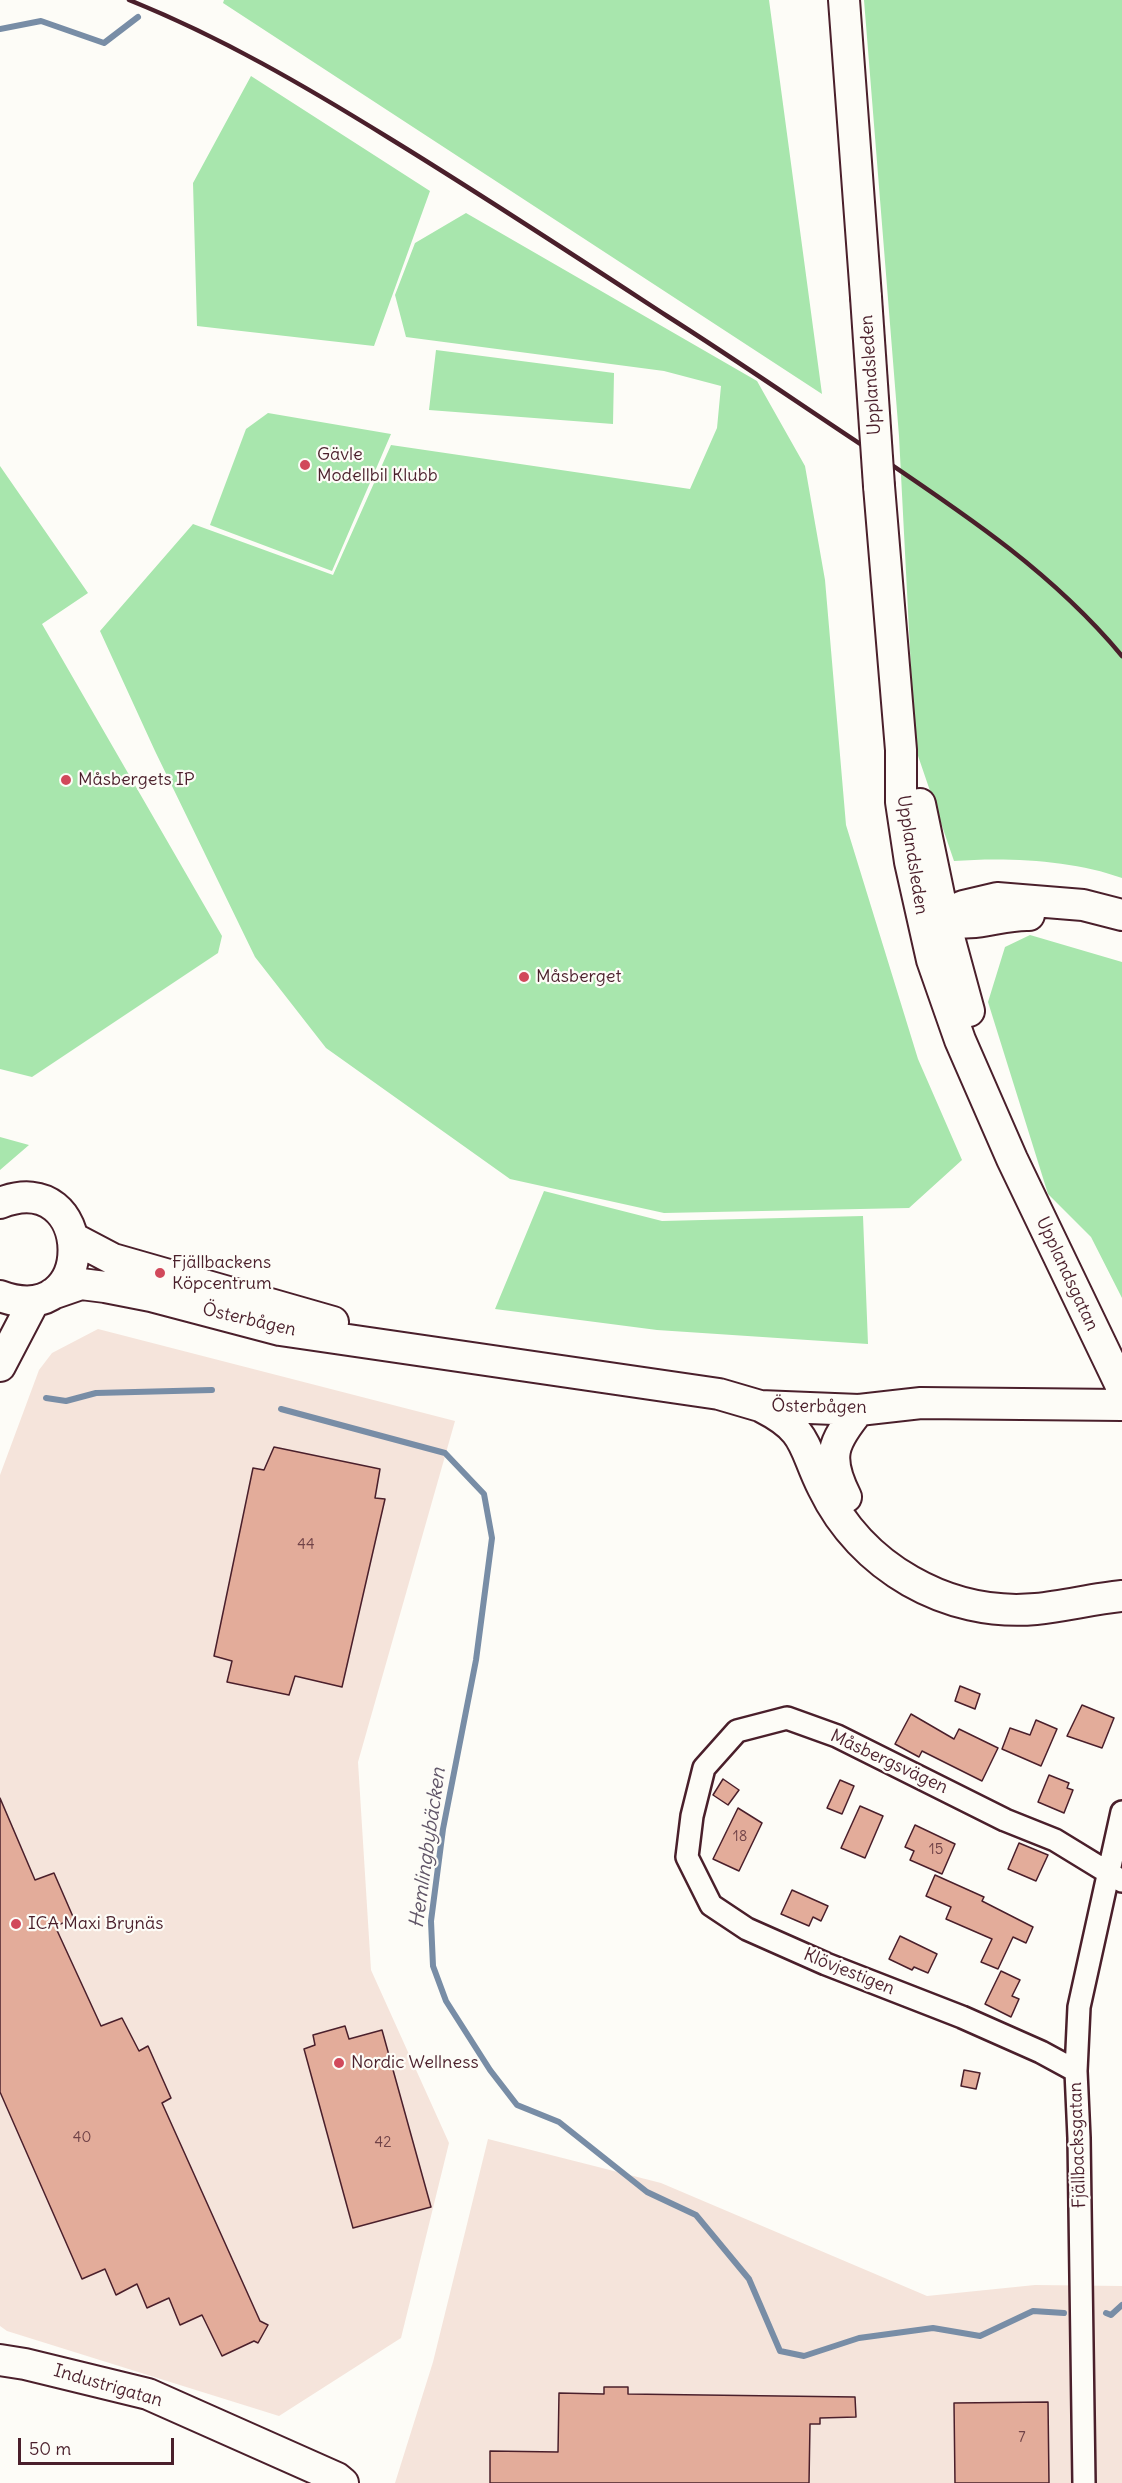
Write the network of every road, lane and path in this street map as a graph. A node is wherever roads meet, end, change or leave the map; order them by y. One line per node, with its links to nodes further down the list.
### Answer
1 (844, 0): 3 (main road, Upplandsleden, bridge)
2 (1122, 915): 3 (main road)
3 (933, 921): 4 (main road); 11 (main road, Upplandsgatan)
4 (1122, 932)
5 (0, 1203): 6 (main road)
6 (75, 1239): 8 (main road); 9 (main road, Österbågen)
7 (0, 1296): 8 (main road)
8 (43, 1298): 9 (main road, Österbågen); 10 (main road)
9 (448, 1356): 12 (main road, Österbågen)
10 (0, 1366)
11 (1122, 1388)
12 (718, 1394): 13 (main road, Österbågen); 15 (main road, Österbågen)
13 (921, 1403): 14 (main road, Österbågen); 16 (main road, Österbågen)
14 (1122, 1405)
15 (760, 1406): 16 (main road, Österbågen); 18 (main road)
16 (859, 1410): 17 (main road)
17 (1122, 1575)
18 (1122, 1596)
19 (1122, 1812): 21 (street, Fjällbacksgatan)
20 (692, 1816): 21 (street, Måsbergsvägen); 22 (street, Klövjestigen)
21 (1115, 1876): 22 (street, Fjällbacksgatan)
22 (1076, 2071): 25 (street, Fjällbacksgatan)
23 (0, 2360): 24 (main road, Industrigatan)
24 (343, 2483)
25 (1083, 2483)

